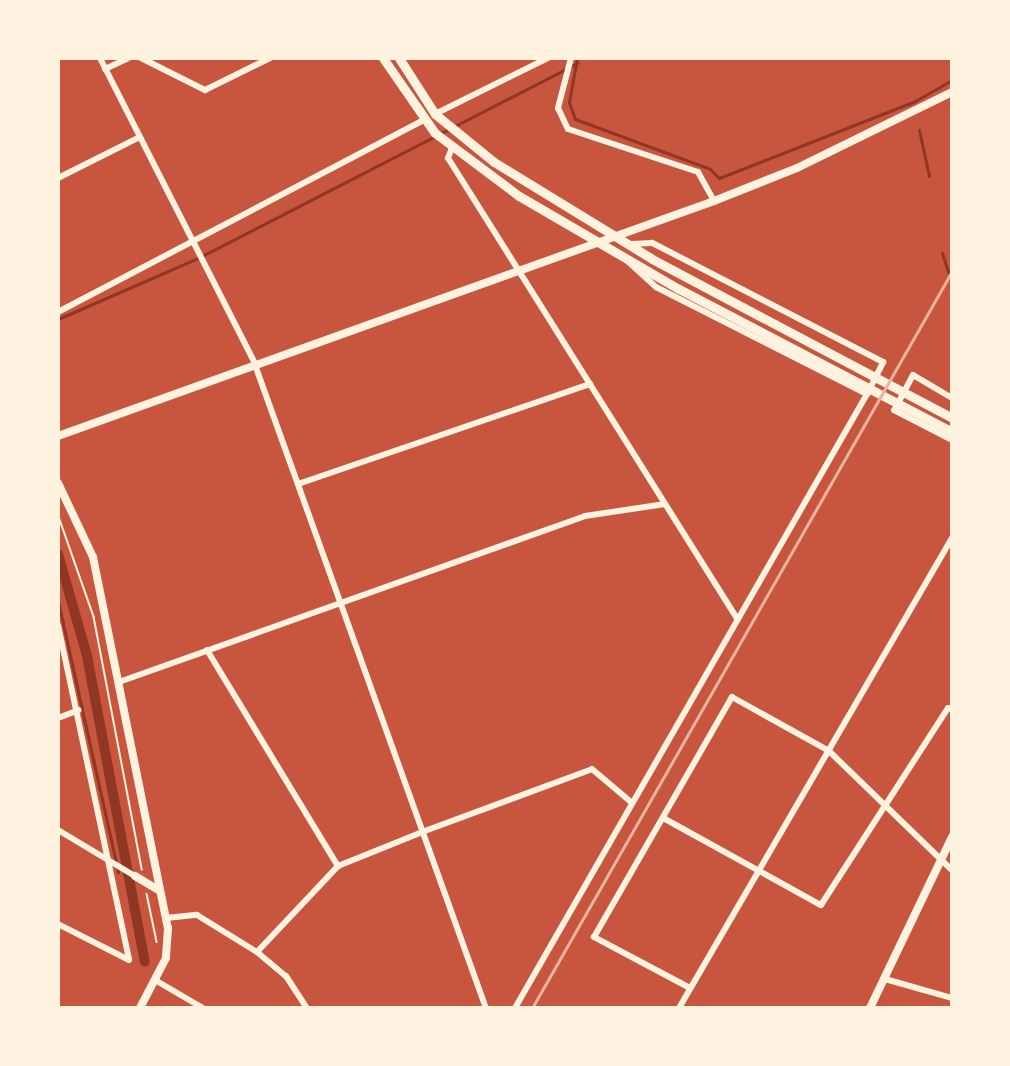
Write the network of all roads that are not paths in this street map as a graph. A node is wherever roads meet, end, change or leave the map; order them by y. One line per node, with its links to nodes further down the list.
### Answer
1 (100, 58): 9 (street)
2 (129, 58): 9 (street)
3 (141, 58): 4 (street)
4 (270, 58)
5 (383, 58): 12 (main road)
6 (399, 58): 11 (main road)
7 (548, 58): 11 (street)
8 (571, 58): 16 (street)
9 (105, 69): 13 (street)
10 (951, 92): 16 (street)
11 (435, 114): 17 (main road)
12 (423, 120): 14 (main road); 18 (street)
13 (138, 138): 15 (street); 18 (street)
14 (452, 148): 19 (main road); 22 (street)
15 (58, 178)
16 (714, 201): 17 (street)
17 (616, 237): 19 (street); 20 (main road)
18 (191, 239): 23 (street); 24 (street)
19 (601, 244): 21 (main road); 22 (street)
20 (631, 244): 26 (street); 28 (main road)
21 (622, 254): 26 (street); 29 (main road)
22 (519, 269): 24 (street); 25 (street)
23 (58, 312)
24 (254, 362): 30 (street); 33 (street)
25 (590, 384): 33 (street); 34 (street)
26 (867, 394): 37 (street)
27 (951, 398): 31 (street)
28 (951, 417)
29 (951, 432)
30 (58, 436)
31 (951, 440)
32 (58, 483): 40 (street)
33 (298, 484): 36 (street)
34 (665, 504): 36 (street); 37 (street)
35 (951, 538): 44 (street)
36 (339, 601): 39 (street); 49 (street)
37 (738, 620): 45 (street)
38 (58, 625): 42 (street)
39 (207, 650): 40 (street); 53 (street)
40 (119, 681): 57 (street)
41 (951, 709): 46 (street)
42 (79, 710): 43 (street); 52 (street)
43 (58, 718)
44 (829, 751): 46 (street); 47 (street); 55 (street)
45 (631, 802): 49 (street); 69 (street)
46 (884, 803): 51 (street); 55 (street)
47 (665, 819): 55 (street); 63 (street)
48 (58, 830): 52 (street)
49 (423, 832): 53 (street); 68 (street)
50 (951, 837): 51 (street)
51 (941, 860): 54 (street); 61 (street)
52 (107, 861): 56 (street); 59 (street)
53 (338, 866): 60 (street)
54 (951, 870)
55 (756, 871): 63 (street)
56 (135, 876): 57 (street)
57 (158, 890): 58 (street)
58 (166, 918): 60 (street); 62 (street)
59 (58, 924)
60 (257, 952): 67 (street)
61 (885, 978): 64 (street); 71 (street)
62 (155, 980): 65 (street); 66 (street)
63 (690, 988): 70 (street)
64 (951, 998)
65 (140, 1008)
66 (203, 1008)
67 (307, 1008)
68 (486, 1008)
69 (515, 1008)
70 (679, 1008)
71 (870, 1008)

